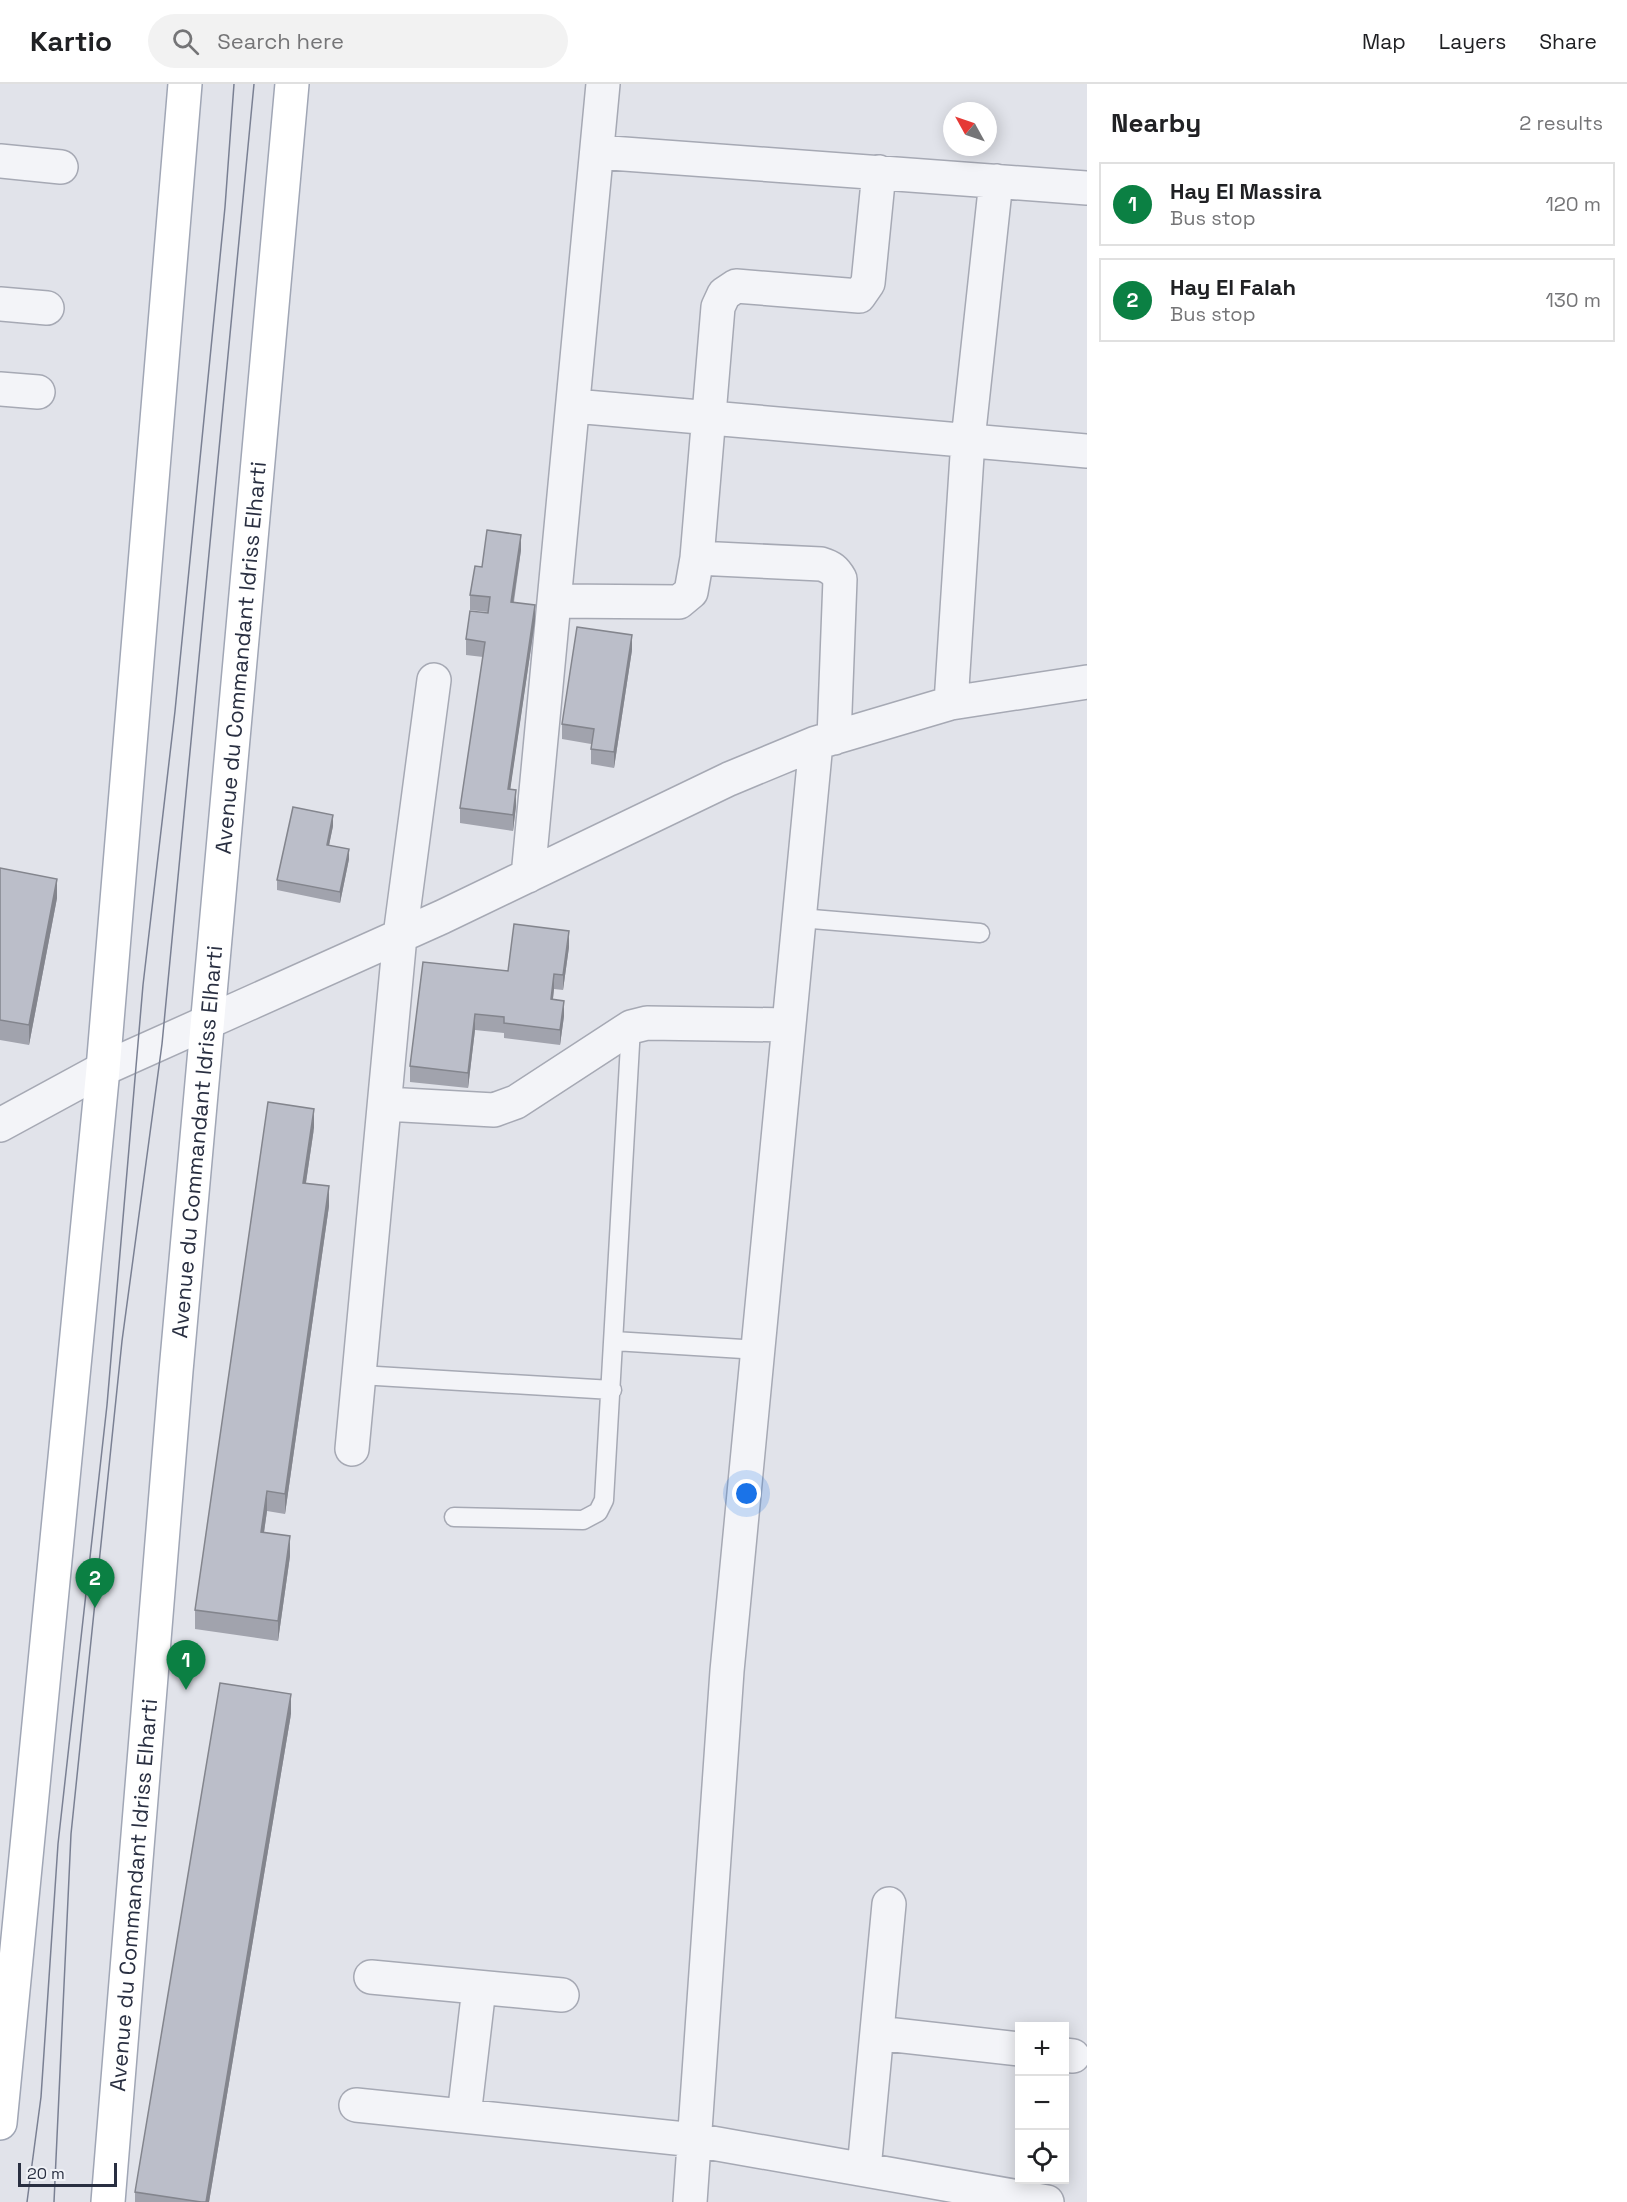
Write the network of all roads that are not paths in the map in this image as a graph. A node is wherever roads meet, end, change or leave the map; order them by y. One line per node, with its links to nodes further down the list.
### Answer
1 (185, 84): 31 (main road)
2 (292, 84): 28 (main road, Avenue du Commandant Idriss Elharti)
3 (603, 84): 4 (street)
4 (597, 152): 7 (street); 14 (street)
5 (0, 161): 6 (street)
6 (61, 167)
7 (879, 172): 8 (street); 15 (street)
8 (996, 181): 9 (street); 16 (street)
9 (1087, 188)
10 (0, 304): 11 (street)
11 (47, 308)
12 (0, 389): 13 (street)
13 (38, 393)
14 (574, 406): 15 (street); 19 (street)
15 (710, 417): 16 (street); 18 (street)
16 (968, 440): 17 (street); 22 (street)
17 (1087, 451)
18 (698, 558): 19 (street); 23 (street)
19 (556, 601): 24 (street)
20 (1087, 679): 22 (street)
21 (434, 680): 27 (street)
22 (951, 703): 23 (street)
23 (825, 740): 24 (street); 25 (street)
24 (528, 876): 27 (street)
25 (800, 918): 26 (lane); 29 (street)
26 (980, 933)
27 (400, 936): 28 (street); 32 (street)
28 (208, 1023): 31 (street); 52 (main road, Avenue du Commandant Idriss Elharti)
29 (789, 1025): 30 (street); 35 (street)
30 (631, 1027): 32 (street); 34 (lane)
31 (103, 1070): 33 (street); 48 (main road)
32 (385, 1104): 36 (street)
33 (0, 1125)
34 (614, 1341): 35 (lane); 37 (lane)
35 (759, 1350): 49 (street)
36 (360, 1375): 37 (lane); 38 (street)
37 (612, 1390): 39 (lane)
38 (352, 1449)
39 (454, 1517)
40 (889, 1904): 44 (street)
41 (371, 1977): 42 (street)
42 (479, 1988): 43 (street); 47 (street)
43 (562, 1995)
44 (877, 2033): 45 (street); 50 (street)
45 (1015, 2048)
46 (356, 2105): 47 (street)
47 (464, 2116): 49 (street)
48 (0, 2123)
49 (695, 2140): 50 (street); 53 (street)
50 (864, 2169): 51 (street)
51 (975, 2196): 54 (street)
52 (108, 2202)
53 (690, 2202)
54 (1047, 2202)

